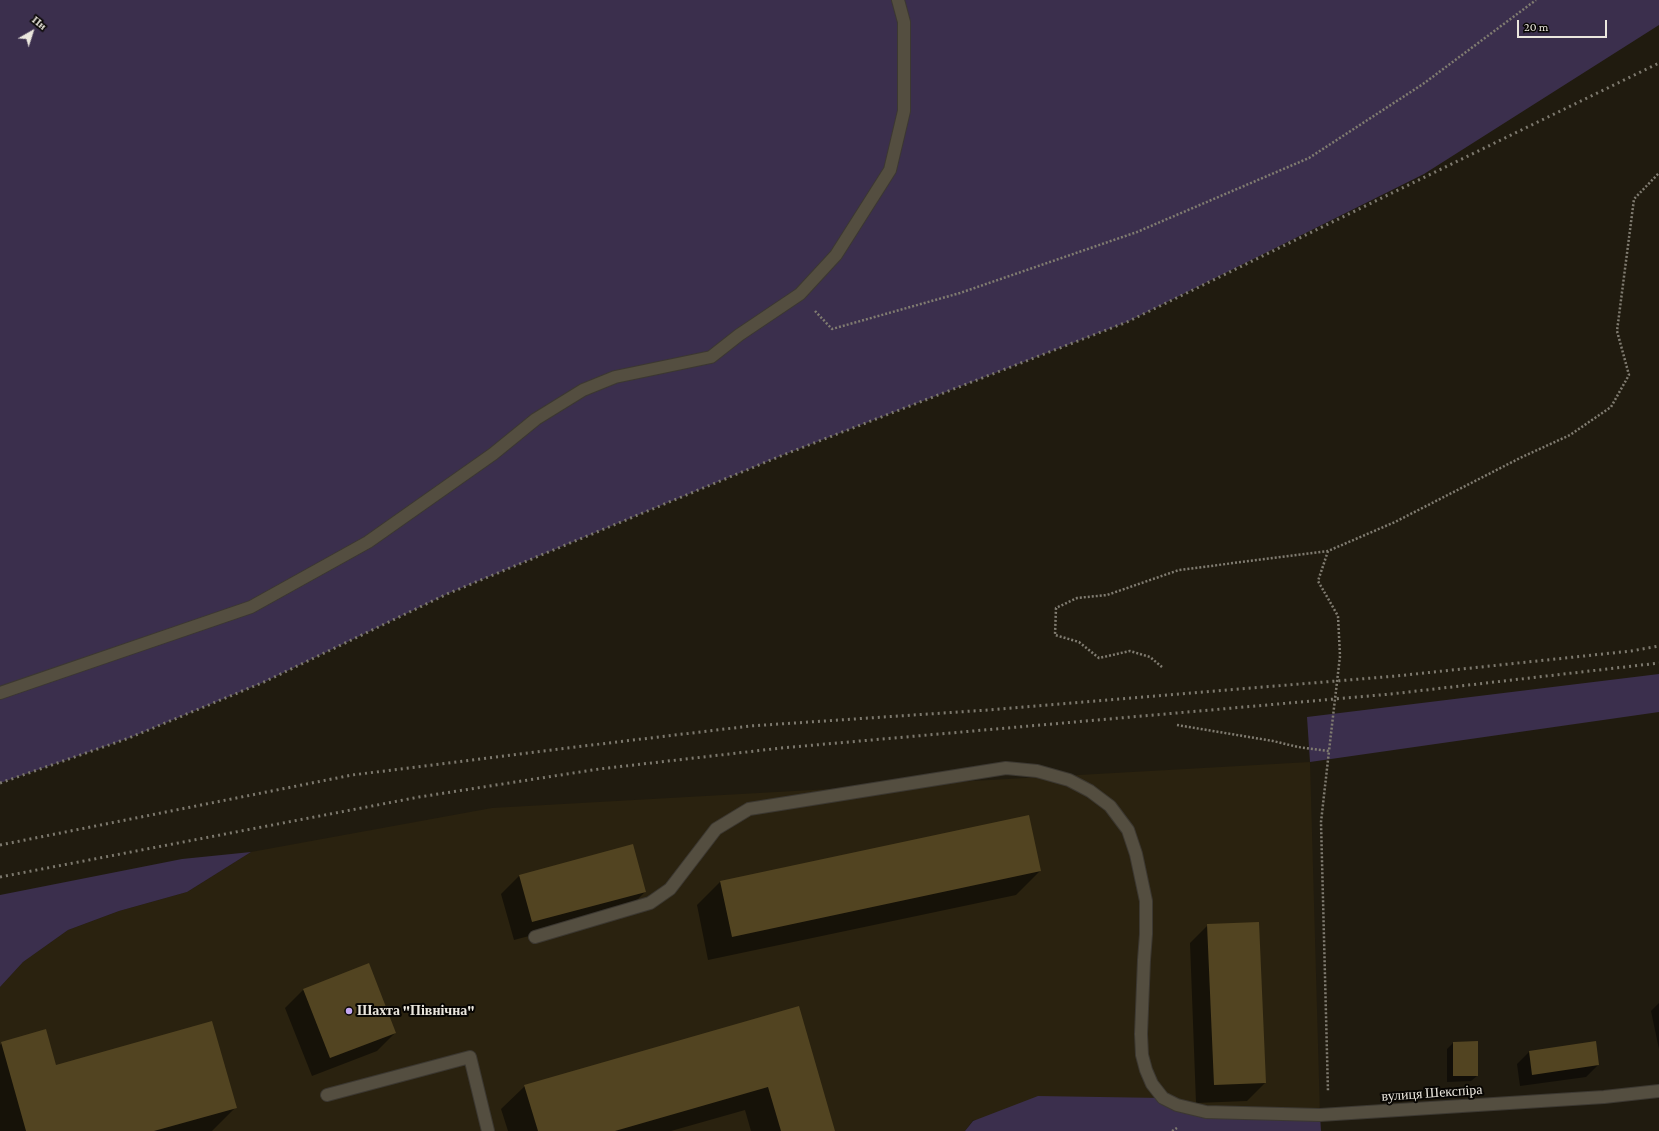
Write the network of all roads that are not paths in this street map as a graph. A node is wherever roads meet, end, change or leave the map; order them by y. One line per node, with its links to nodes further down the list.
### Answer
1 (898, 0): 2 (street)
2 (0, 693)
3 (535, 937): 4 (street, вулиця Шекспіра)
4 (1659, 1091)
5 (327, 1095): 6 (street)
6 (488, 1131)

